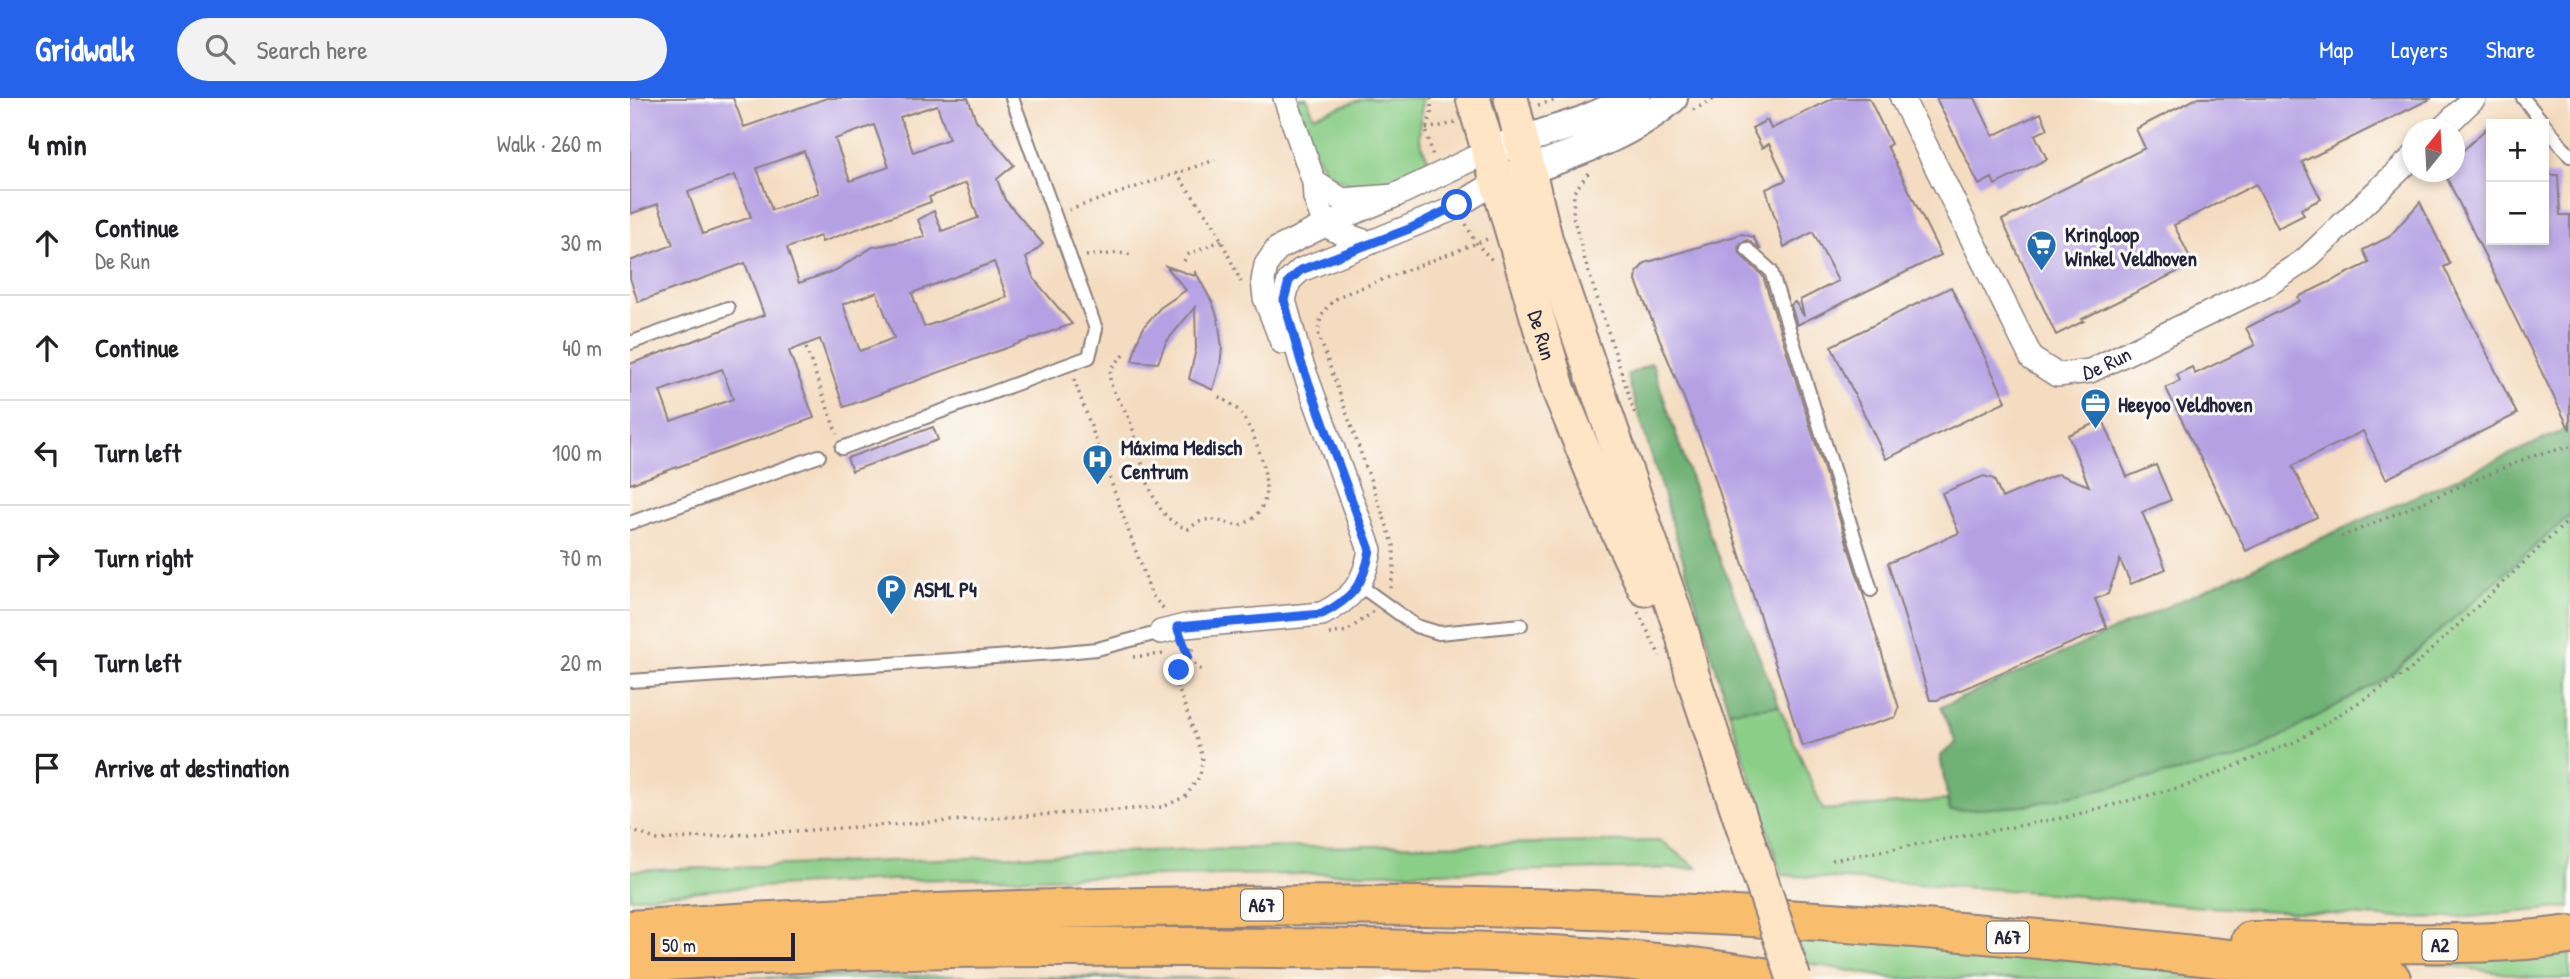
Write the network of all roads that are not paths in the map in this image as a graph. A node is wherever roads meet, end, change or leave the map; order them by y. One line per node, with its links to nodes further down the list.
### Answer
1 (1012, 98): 22 (lane)
2 (1285, 98): 14 (street)
3 (1473, 98): 12 (main road, De Run)
4 (1511, 98): 12 (main road, De Run)
5 (1636, 98): 12 (street)
6 (1673, 98): 12 (street)
7 (1902, 98): 13 (street, De Run)
8 (2474, 98): 10 (street)
9 (2523, 98): 11 (lane)
10 (2452, 119)
11 (2570, 156)
12 (1509, 161): 15 (street); 17 (street); 35 (main road, De Run, bridge)
13 (2402, 167)
14 (1314, 181): 15 (street); 16 (street)
15 (1394, 196): 16 (street)
16 (1325, 225): 17 (street); 21 (street)
17 (1369, 243): 21 (street)
18 (1747, 249): 26 (lane)
19 (728, 308): 20 (lane)
20 (630, 343)
21 (1324, 426): 25 (street)
22 (842, 448)
23 (820, 456): 24 (lane)
24 (630, 523)
25 (1359, 585): 27 (lane); 28 (street)
26 (1871, 590)
27 (1521, 625)
28 (1169, 630): 29 (lane)
29 (630, 681)
30 (630, 930): 32 (highway, A67)
31 (2570, 935): 32 (highway, A2)
32 (2155, 949): 36 (highway, A67)
33 (630, 964): 34 (highway, A67)
34 (1774, 979)
35 (1794, 979)
36 (2390, 979)

